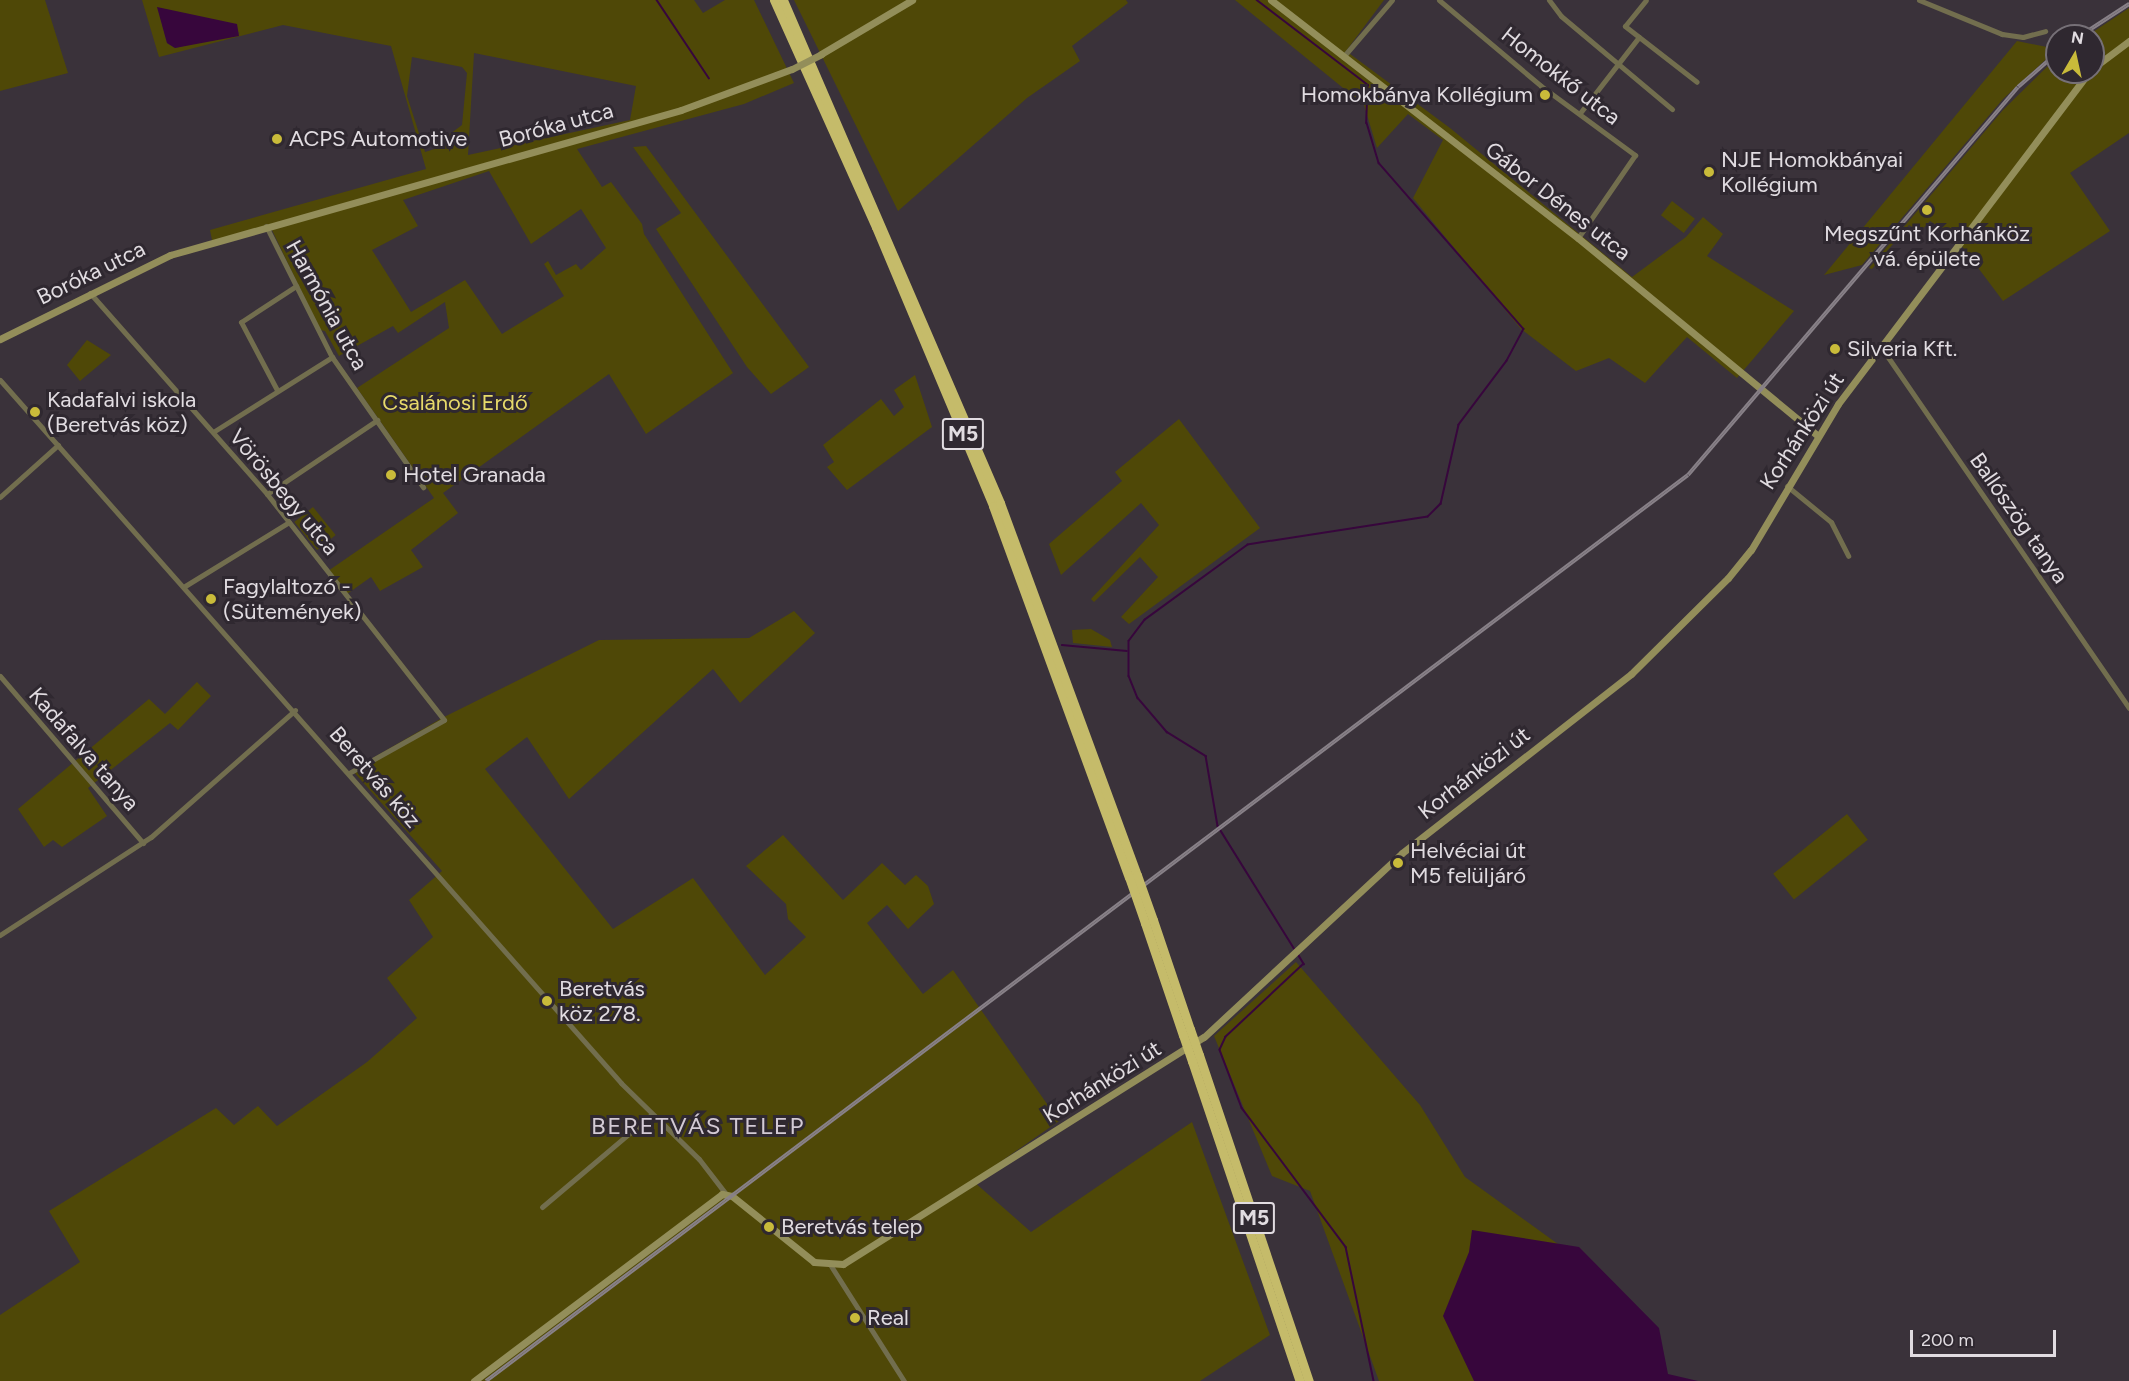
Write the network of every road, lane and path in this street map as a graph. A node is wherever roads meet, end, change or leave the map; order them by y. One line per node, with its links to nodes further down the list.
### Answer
1 (774, 0): 45 (highway, M5)
2 (783, 0): 45 (highway, M5)
3 (912, 0): 20 (street, Boróka utca, bridge)
4 (1271, 0): 13 (street, Gábor Dénes utca)
5 (1392, 0): 13 (street)
6 (1440, 0): 19 (street, Homokkő utca)
7 (1549, 0): 15 (street)
8 (1646, 0): 11 (street)
9 (1920, 0): 10 (street)
10 (2045, 30)
11 (1639, 37): 15 (street); 16 (street)
12 (2129, 41): 14 (street)
13 (1343, 57): 21 (street, Gábor Dénes utca)
14 (2105, 59)
15 (1617, 65): 18 (street); 19 (street)
16 (1697, 82)
17 (2080, 84): 25 (street, Korhánközi út)
18 (1672, 109)
19 (1580, 113): 21 (street, Homokkő utca)
20 (266, 226): 22 (street, Harmónia utca); 23 (street, Boróka utca)
21 (1578, 238): 31 (street, Gábor Dénes utca)
22 (296, 286): 26 (street, Harmónia utca); 28 (street)
23 (89, 292): 24 (street, Boróka utca); 30 (street, Vörösbegy utca)
24 (0, 339)
25 (1881, 347): 31 (street, Korhánközi út); 41 (street, Ballószög tanya)
26 (332, 357): 28 (street); 29 (street, Harmónia utca)
27 (0, 380): 32 (street, Beretvás köz)
28 (277, 390): 30 (street)
29 (377, 420): 34 (street, Harmónia utca); 35 (street)
30 (213, 432): 35 (street, Vörösbegy utca)
31 (1817, 435): 33 (street, Korhánközi út)
32 (58, 445): 36 (street); 39 (street, Beretvás köz)
33 (1787, 486): 38 (street); 51 (street, Korhánközi út)
34 (423, 487)
35 (267, 494): 37 (street, Vörösbegy utca)
36 (0, 497)
37 (289, 522): 39 (street); 43 (street, Vörösbegy utca)
38 (1848, 556)
39 (185, 586): 42 (street, Beretvás köz)
40 (0, 676): 44 (street, Kadafalva tanya)
41 (2129, 708)
42 (295, 710): 43 (street, Beretvás köz); 44 (street, Kadafalva tanya)
43 (349, 773): 48 (street, Beretvás köz)
44 (143, 843): 46 (street, Kadafalva tanya)
45 (1133, 876): 47 (highway, M5, bridge)
46 (0, 935)
47 (1195, 1058): 54 (highway, M5); 55 (highway, M5)
48 (652, 1114): 49 (street, Beretvás köz); 50 (street)
49 (726, 1194): 51 (street); 52 (street)
50 (542, 1207)
51 (831, 1266): 53 (street)
52 (474, 1381)
53 (904, 1381)
54 (1300, 1381)
55 (1309, 1381)

